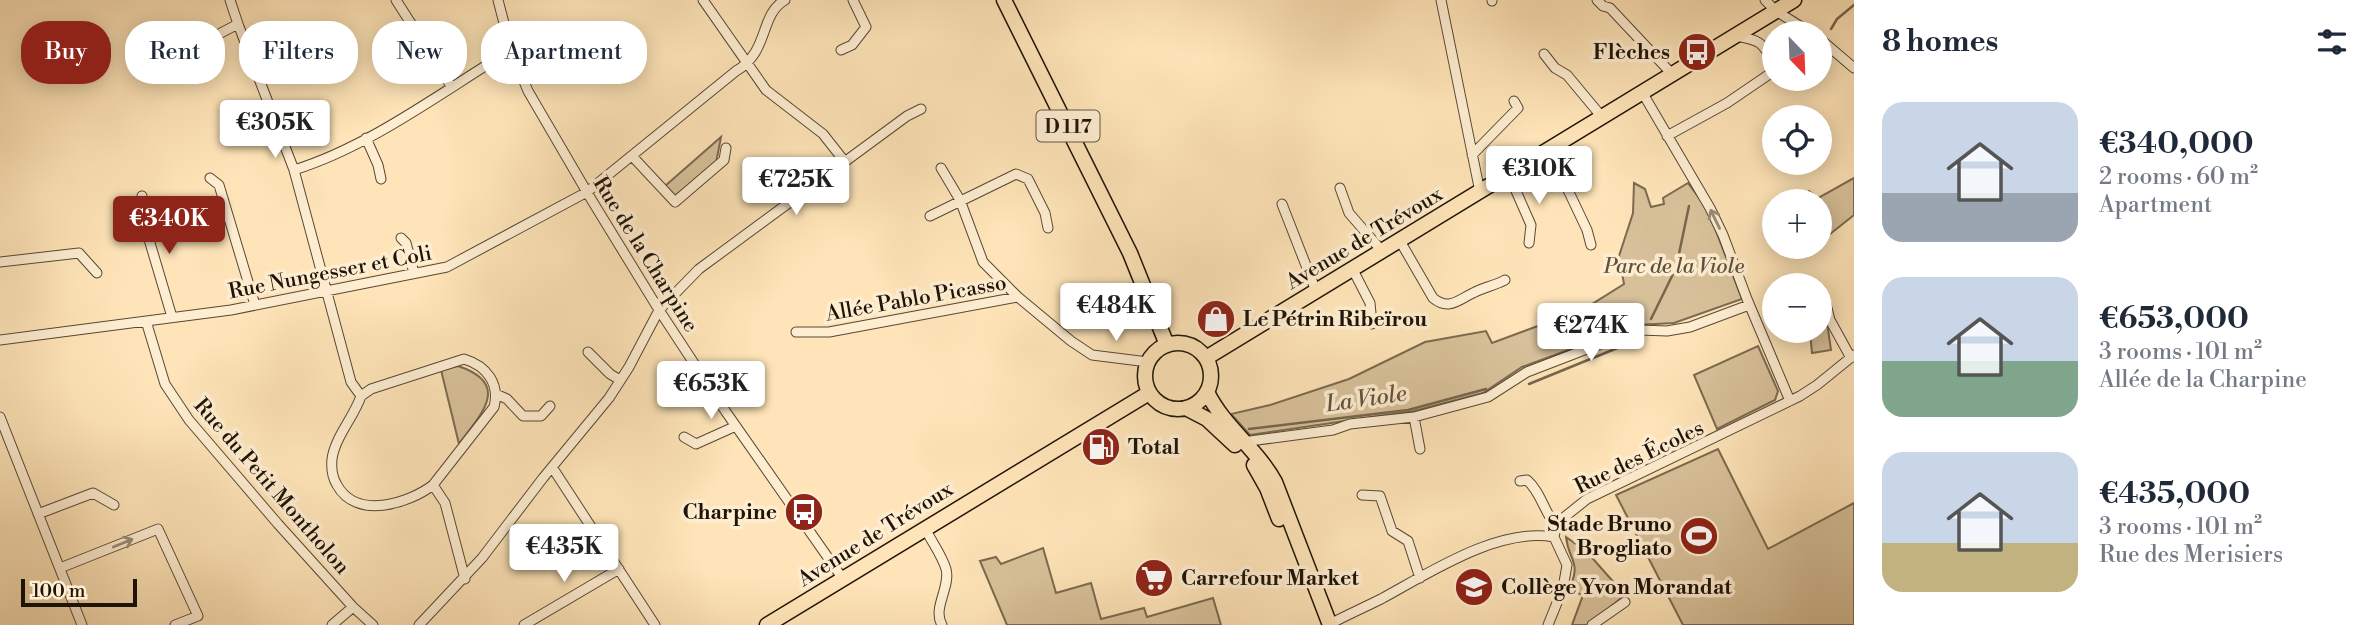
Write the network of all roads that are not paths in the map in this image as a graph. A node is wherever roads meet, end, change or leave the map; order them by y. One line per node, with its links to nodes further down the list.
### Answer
1 (230, 0): 15 (street)
2 (397, 0): 29 (street)
3 (498, 0): 13 (street, Rue de la Charpine)
4 (702, 0): 22 (street)
5 (785, 0): 22 (street)
6 (853, 0): 20 (street)
7 (1004, 0): 76 (main road, D 117)
8 (1441, 0): 38 (street)
9 (1597, 0): 25 (street)
10 (1765, 0): 12 (street)
11 (1794, 0): 12 (main road, Avenue de Trévoux)
12 (1776, 11): 14 (street); 17 (main road, Avenue de Trévoux)
13 (503, 21)
14 (1792, 21)
15 (238, 24): 16 (street)
16 (225, 31)
17 (1736, 36): 18 (street); 25 (main road, Avenue de Trévoux)
18 (1762, 43)
19 (1832, 49): 24 (street)
20 (841, 50)
21 (1544, 54): 33 (street)
22 (746, 65): 39 (street, Rue Nungesser et Coli); 40 (street)
23 (481, 68): 29 (street)
24 (1854, 68)
25 (1672, 74): 30 (main road, Avenue de Trévoux)
26 (1762, 79): 34 (street)
27 (261, 84): 42 (street)
28 (525, 84): 47 (street, Rue de la Charpine)
29 (451, 86): 35 (street)
30 (1642, 92): 33 (main road, Avenue de Trévoux); 34 (street)
31 (1514, 101): 38 (street)
32 (921, 109): 40 (street)
33 (1602, 117): 37 (main road, Avenue de Trévoux)
34 (1667, 136): 68 (street, one-way to 34)
35 (366, 138): 42 (street); 45 (street)
36 (726, 148): 39 (street)
37 (1549, 150): 43 (main road, Avenue de Trévoux); 57 (street)
38 (1472, 155): 48 (street)
39 (632, 156): 47 (street, Rue Nungesser et Coli)
40 (845, 162): 69 (street)
41 (942, 168): 50 (street)
42 (294, 170): 65 (street)
43 (1510, 175): 48 (main road, Avenue de Trévoux); 56 (street)
44 (209, 178): 67 (street)
45 (382, 179)
46 (1340, 188): 58 (street)
47 (587, 192): 62 (street, Rue Nungesser et Coli); 69 (street, Rue de la Charpine)
48 (1480, 192): 55 (main road, Avenue de Trévoux)
49 (142, 196): 70 (street)
50 (960, 200): 52 (street); 53 (street); 66 (street)
51 (1282, 204): 64 (street)
52 (930, 216)
53 (1048, 228)
54 (401, 238): 62 (street)
55 (1400, 241): 58 (main road, Avenue de Trévoux); 63 (street)
56 (1529, 243)
57 (1591, 245)
58 (1382, 251): 60 (main road, Avenue de Trévoux)
59 (0, 262): 61 (street)
60 (1353, 270): 64 (main road, Avenue de Trévoux); 73 (street)
61 (97, 272)
62 (414, 273): 65 (street, Rue Nungesser et Coli)
63 (1505, 280)
64 (1316, 290): 79 (main road, Avenue de Trévoux)
65 (328, 291): 67 (street, Rue Nungesser et Coli); 85 (street)
66 (1018, 297): 74 (street, Allée Pablo Picasso); 80 (street, Allée Pablo Picasso)
67 (256, 305): 70 (street, Rue Nungesser et Coli)
68 (1749, 305): 86 (street); 90 (street)
69 (659, 310): 81 (street); 91 (street, Rue de la Charpine)
70 (172, 317): 71 (street, Rue Nungesser et Coli)
71 (146, 321): 75 (street, Rue Nungesser et Coli); 110 (street, Rue du Petit Montholon)
72 (1832, 323): 78 (street)
73 (1372, 324)
74 (796, 332)
75 (0, 340)
76 (1167, 345): 79 (main road); 80 (main road)
77 (588, 352): 81 (street)
78 (1853, 357): 86 (street, Rue des Écoles)
79 (1206, 359): 82 (main road)
80 (1148, 362): 83 (main road)
81 (620, 380): 95 (street)
82 (1207, 392): 88 (main road); 93 (main road)
83 (1149, 393): 88 (main road); 102 (main road, Avenue de Trévoux)
84 (496, 394): 85 (street); 87 (street); 97 (street)
85 (361, 396): 97 (street)
86 (1790, 401): 101 (street, Rue des Écoles)
87 (550, 405)
88 (1186, 408): 93 (main road)
89 (0, 417): 100 (street)
90 (1415, 417): 93 (street); 94 (street)
91 (736, 426): 92 (street); 108 (street, Rue de la Charpine)
92 (684, 437)
93 (1243, 447): 112 (main road)
94 (1420, 449)
95 (552, 467): 105 (street); 107 (street)
96 (1520, 481): 101 (street)
97 (433, 485): 107 (street)
98 (1362, 495): 106 (street)
99 (114, 505): 100 (street)
100 (38, 514): 104 (street)
101 (1556, 526): 103 (street)
102 (925, 528): 108 (main road, Avenue de Trévoux); 120 (street)
103 (1554, 537): 106 (street); 121 (street)
104 (60, 568): 113 (street); 114 (street, one-way to 114)
105 (619, 569): 118 (street); 119 (street)
106 (1420, 578): 112 (street)
107 (465, 579): 117 (street)
108 (843, 579): 111 (main road, Avenue de Trévoux)
109 (1625, 602): 122 (street)
110 (353, 607): 115 (street); 116 (street, Rue du Petit Montholon)
111 (773, 623)
112 (1327, 624)
113 (82, 625)
114 (175, 625)
115 (331, 625)
116 (373, 625)
117 (419, 625)
118 (524, 625)
119 (655, 625)
120 (942, 625)
121 (1548, 625)
122 (1592, 625)

